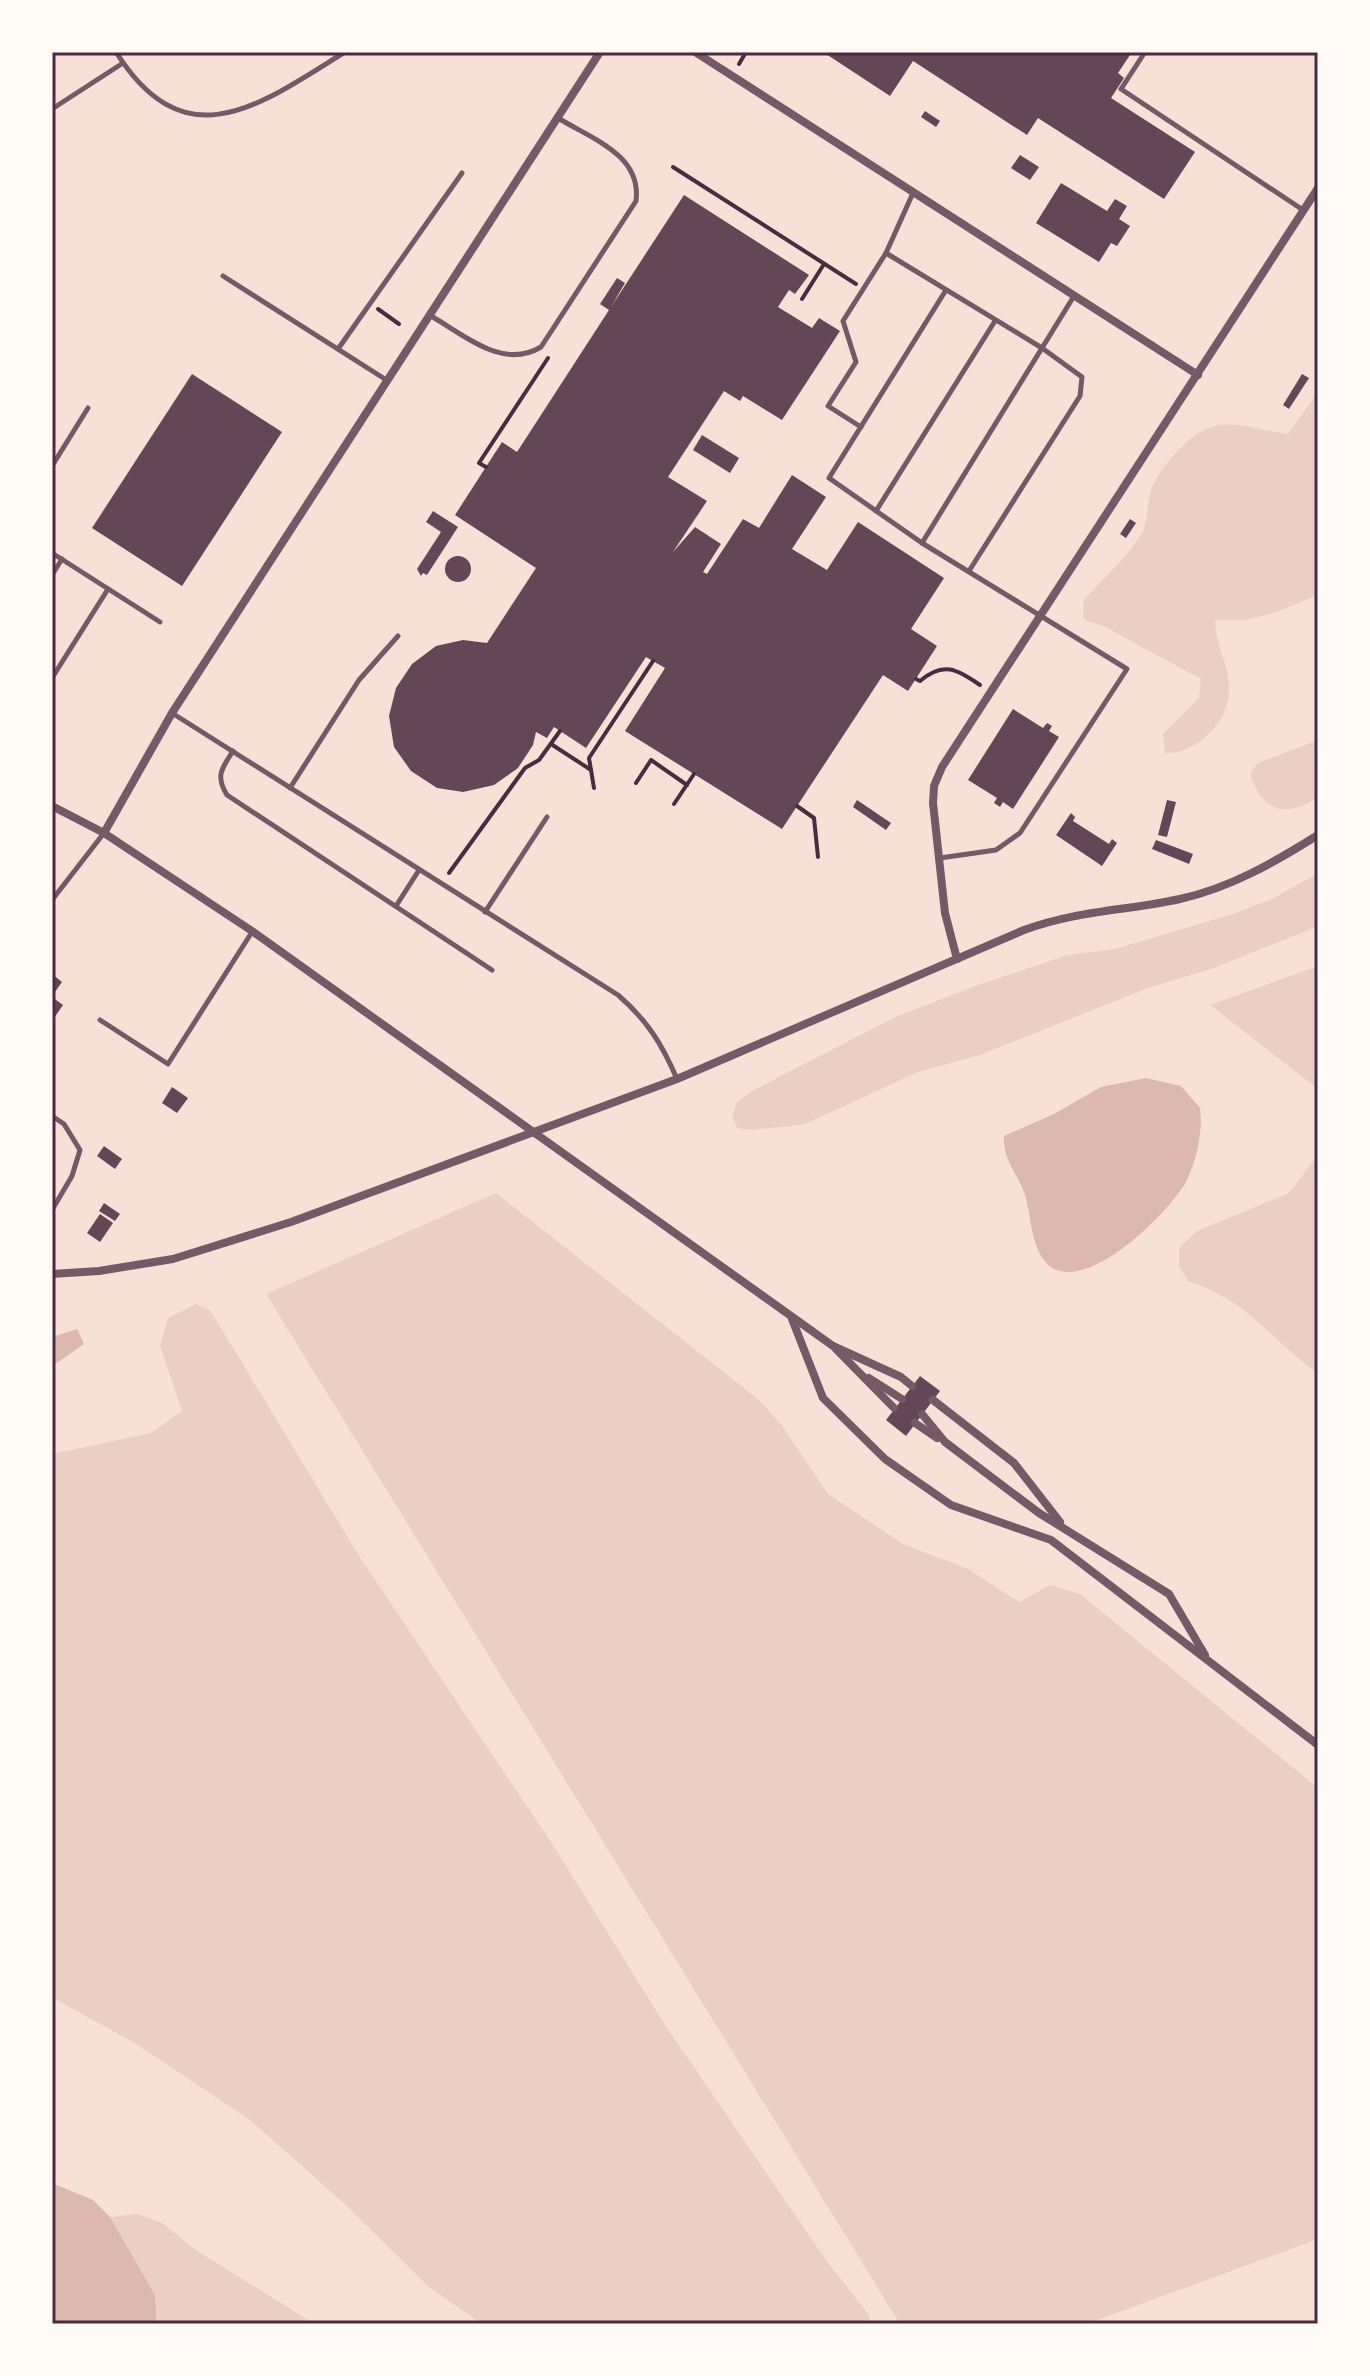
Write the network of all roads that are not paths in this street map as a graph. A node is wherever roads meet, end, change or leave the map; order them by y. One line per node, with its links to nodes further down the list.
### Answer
1 (116, 52): 6 (lane)
2 (345, 52): 6 (lane)
3 (600, 52): 8 (street)
4 (695, 52): 11 (street)
5 (1145, 52): 12 (lane)
6 (123, 63): 7 (lane)
7 (52, 109)
8 (558, 118): 17 (street); 17 (lane)
9 (462, 173): 20 (lane)
10 (1318, 188): 12 (street)
11 (913, 193): 13 (lane); 16 (street)
12 (1304, 210): 21 (street)
13 (886, 253): 15 (lane); 24 (lane)
14 (223, 276): 20 (lane)
15 (946, 290): 18 (lane); 24 (lane)
16 (1074, 295): 19 (lane); 21 (street)
17 (431, 316): 22 (street)
18 (995, 321): 19 (lane); 26 (lane)
19 (1042, 348): 27 (lane); 30 (lane)
20 (338, 349): 22 (lane)
21 (1198, 375): 33 (street)
22 (388, 381): 37 (street)
23 (88, 408): 25 (lane)
24 (861, 427): 26 (lane)
25 (52, 466)
26 (876, 511): 27 (lane)
27 (922, 543): 30 (lane)
28 (52, 553): 29 (lane)
29 (62, 559): 31 (lane); 32 (lane)
30 (969, 571): 33 (lane)
31 (52, 575)
32 (108, 589): 34 (lane); 36 (lane)
33 (1040, 617): 44 (street); 44 (lane)
34 (160, 622)
35 (398, 636): 39 (lane)
36 (52, 678)
37 (172, 713): 38 (lane); 42 (street)
38 (233, 751): 39 (lane); 47 (lane)
39 (290, 788): 45 (lane)
40 (52, 806): 42 (street)
41 (547, 817): 48 (lane)
42 (104, 833): 46 (lane); 49 (street)
43 (1318, 835): 50 (street)
44 (940, 858): 50 (street)
45 (419, 870): 47 (lane); 48 (lane)
46 (52, 900)
47 (396, 907): 51 (lane)
48 (485, 912): 53 (lane)
49 (252, 931): 52 (lane); 55 (street)
50 (957, 959): 53 (street)
51 (492, 970)
52 (100, 1020)
53 (677, 1079): 55 (street)
54 (52, 1116): 56 (lane)
55 (534, 1132): 57 (street); 58 (street)
56 (52, 1210)
57 (52, 1274)
58 (791, 1317): 59 (street); 69 (street)
59 (833, 1346): 60 (street); 61 (street)
60 (854, 1369): 62 (street); 64 (street)
61 (912, 1386)
62 (902, 1399)
63 (933, 1400): 68 (street)
64 (894, 1408)
65 (922, 1414): 67 (street)
66 (915, 1423): 67 (street)
67 (945, 1442): 68 (street)
68 (1066, 1529): 69 (street)
69 (1207, 1659): 70 (street)
70 (1318, 1745)

